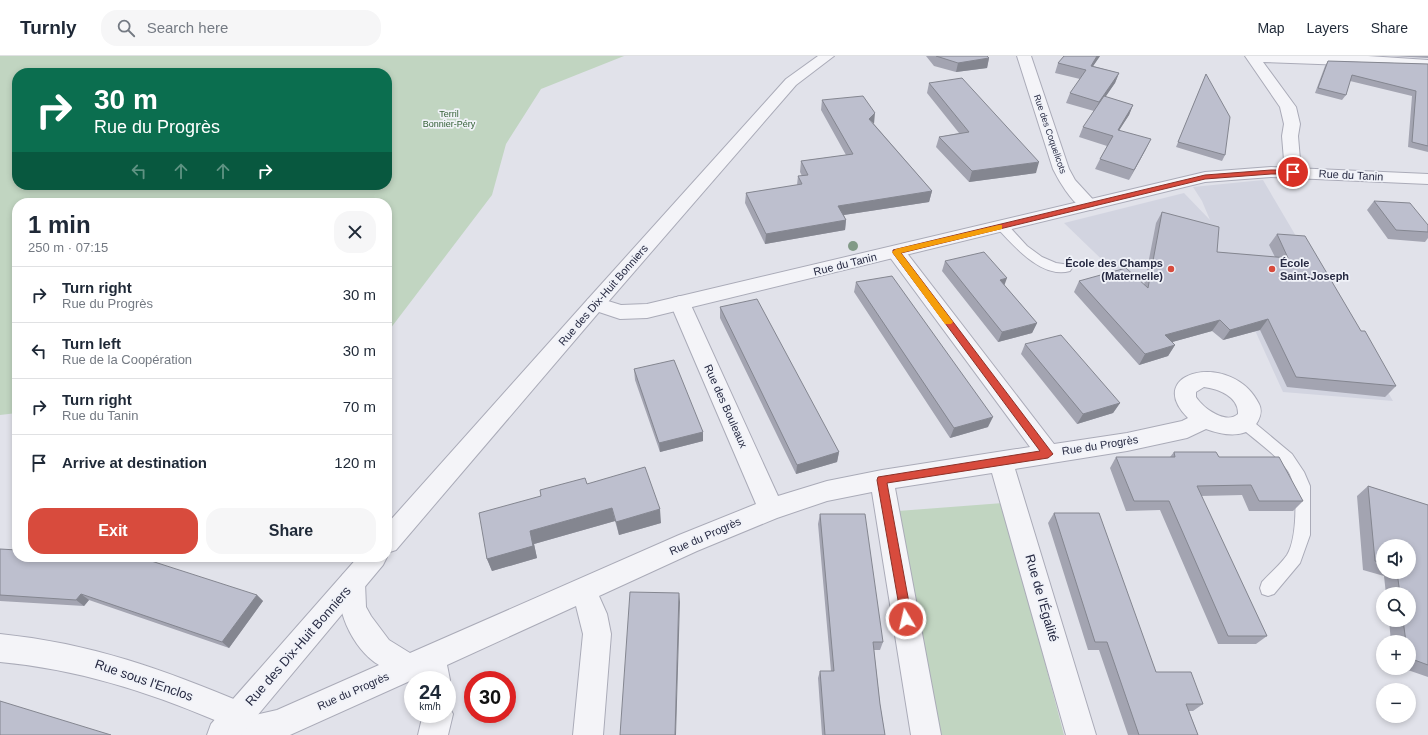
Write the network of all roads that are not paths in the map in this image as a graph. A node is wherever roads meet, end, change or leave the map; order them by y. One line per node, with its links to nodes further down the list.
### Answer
1 (827, 56): 14 (street, Rue des Dix-Huit Bonniers)
2 (1024, 56): 9 (street, Rue des Coquelicots)
3 (1252, 56): 5 (street); 7 (street)
4 (1355, 56): 5 (street)
5 (1368, 61): 6 (street)
6 (1428, 64)
7 (1293, 172): 8 (street, Rue du Tanin); 9 (street, Rue du Tanin)
8 (1428, 179)
9 (1089, 205): 10 (street, Rue du Tanin)
10 (1002, 226): 11 (street, Rue du Tanin); 12 (lane)
11 (896, 252): 13 (street, Rue du Tanin); 17 (street)
12 (1066, 268)
13 (680, 303): 14 (street, Rue du Tanin); 20 (street, Rue des Bouleaux)
14 (594, 304): 21 (street, Rue des Dix-Huit Bonniers)
15 (1204, 419): 16 (street); 16 (street); 17 (street, Rue du Progrès)
16 (1245, 423): 24 (lane)
17 (1048, 454): 18 (street, Rue du Progrès)
18 (1001, 461): 19 (street, Rue du Progrès); 33 (street, Rue de l'Égalité)
19 (882, 480): 20 (street, Rue du Progrès); 32 (street)
20 (771, 509): 25 (street, Rue du Progrès)
21 (392, 536)
22 (370, 562): 23 (street, Rue des Dix-Huit Bonniers)
23 (352, 583): 27 (street); 29 (street, Rue des Dix-Huit Bonniers)
24 (1268, 588)
25 (583, 591): 27 (street, Rue du Progrès); 31 (street)
26 (0, 648): 29 (street, Rue sous l'Enclos)
27 (425, 669): 29 (street, Rue du Progrès)
28 (436, 723): 30 (street)
29 (230, 725)
30 (434, 735)
31 (588, 735)
32 (926, 735)
33 (1081, 735)

